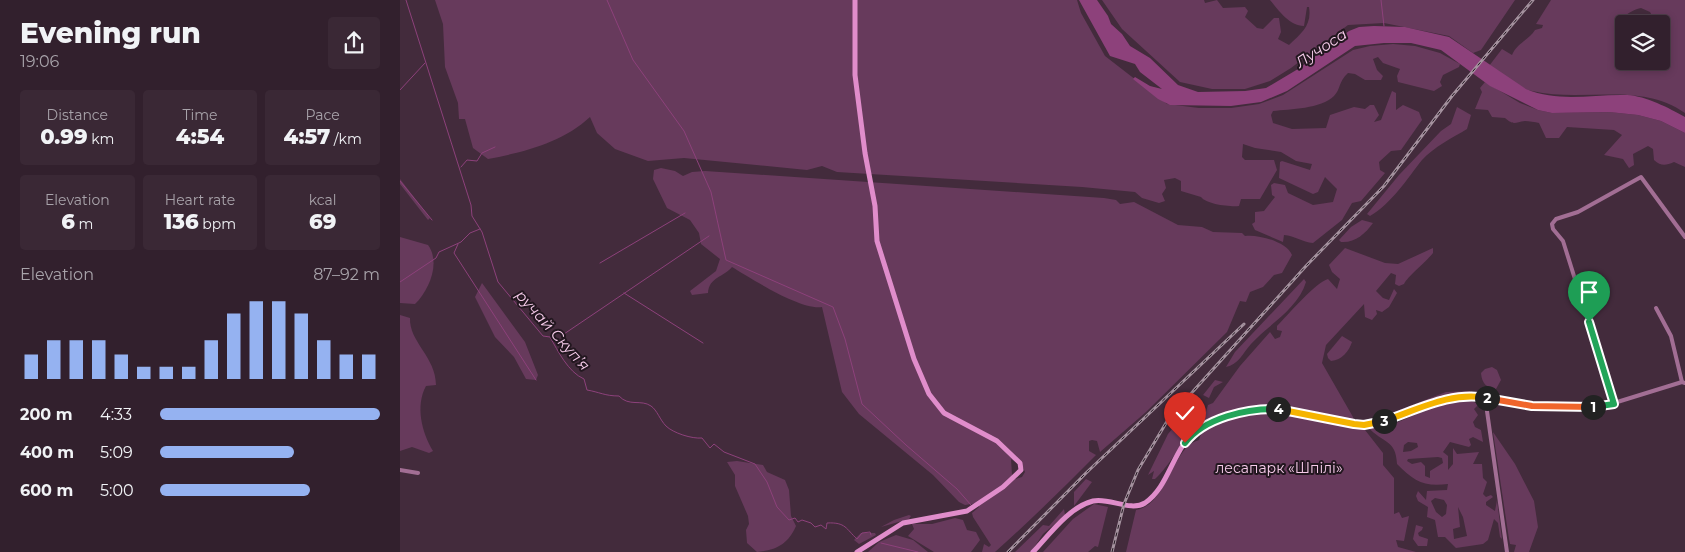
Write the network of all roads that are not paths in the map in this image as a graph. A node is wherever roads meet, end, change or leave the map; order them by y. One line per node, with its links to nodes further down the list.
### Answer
1 (854, 0): 9 (street)
2 (1685, 237): 6 (street)
3 (1656, 308): 4 (street)
4 (1684, 382): 6 (street)
5 (1485, 397): 6 (street); 10 (street); 11 (street)
6 (1614, 404)
7 (400, 470): 8 (street)
8 (418, 473)
9 (857, 552)
10 (1033, 552)
11 (1507, 552)

